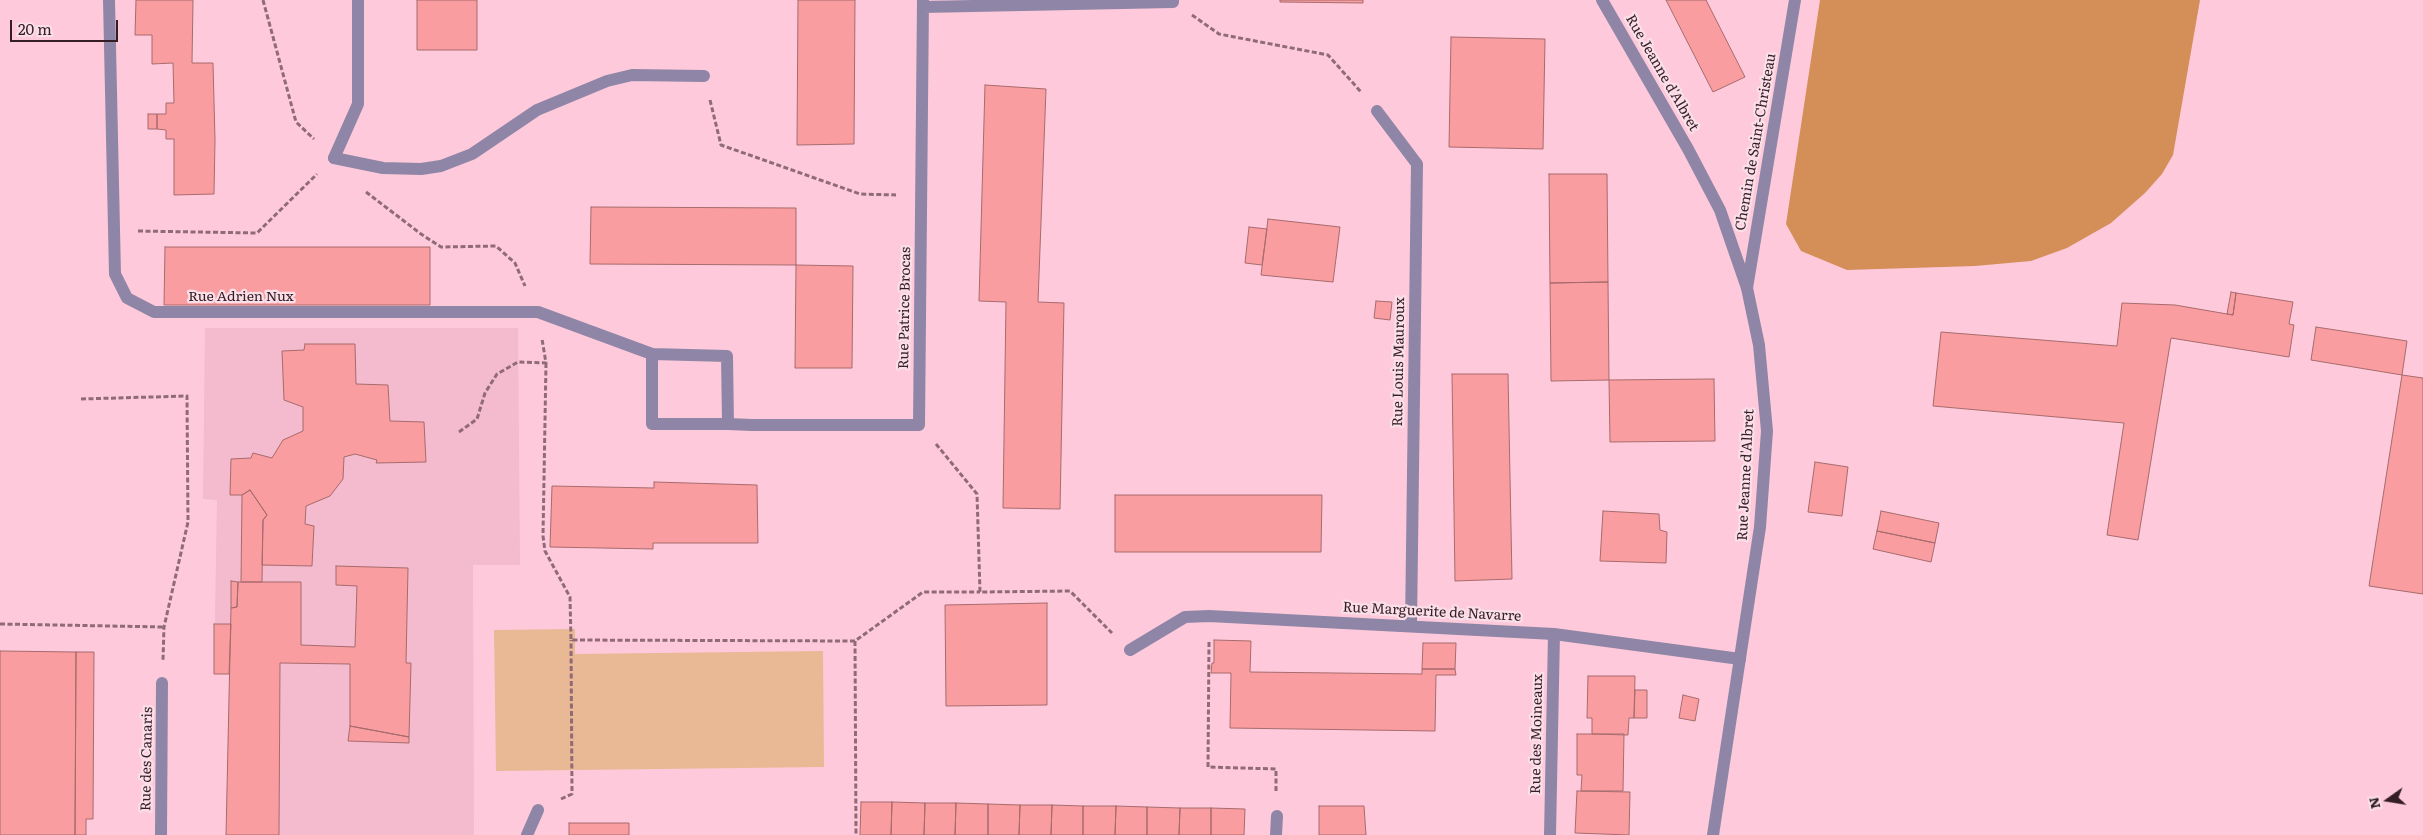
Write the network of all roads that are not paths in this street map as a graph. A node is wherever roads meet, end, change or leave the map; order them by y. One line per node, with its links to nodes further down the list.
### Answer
1 (109, 0): 11 (street, Rue Adrien Nux)
2 (358, 0): 8 (street)
3 (1602, 0): 10 (street, Rue Jeanne d'Albret)
4 (1795, 0): 10 (street, Chemin de Saint-Christeau)
5 (1094, 1): 6 (street); 7 (street)
6 (1173, 1)
7 (923, 4): 12 (street, Rue Patrice Brocas)
8 (704, 76)
9 (1377, 111): 13 (street, Rue Louis Mauroux)
10 (1747, 288): 16 (street, Rue Jeanne d'Albret)
11 (652, 354): 12 (street); 12 (street)
12 (728, 424)
13 (1411, 626): 14 (street, Rue Marguerite de Navarre); 15 (street, Rue Marguerite de Navarre)
14 (1554, 634): 16 (street, Rue Marguerite de Navarre); 23 (street, Rue des Moineaux)
15 (1130, 650)
16 (1740, 659): 24 (street, Rue Jeanne d'Albret)
17 (162, 683): 20 (street, Rue des Canaris)
18 (538, 810): 21 (street)
19 (1277, 816): 22 (street)
20 (161, 835)
21 (527, 835)
22 (1276, 835)
23 (1550, 835)
24 (1713, 835)

